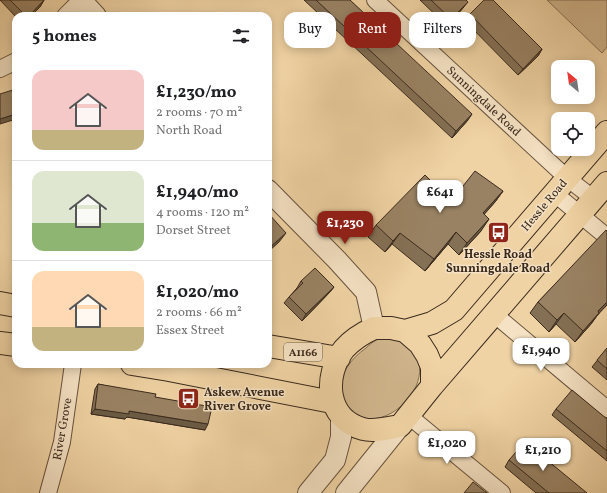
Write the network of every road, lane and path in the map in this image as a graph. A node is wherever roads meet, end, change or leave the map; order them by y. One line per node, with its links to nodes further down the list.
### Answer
1 (81, 0): 3 (street); 4 (street)
2 (375, 0): 8 (street, Sunningdale Road)
3 (69, 12)
4 (92, 12)
5 (12, 63): 6 (street)
6 (0, 69)
7 (607, 132): 8 (main road, Hessle Road)
8 (560, 185): 10 (street, Sunningdale Road); 16 (main road, Hessle Road)
9 (272, 194): 15 (street)
10 (594, 199): 11 (street, Sunningdale Road); 14 (main road)
11 (607, 237)
12 (0, 303): 13 (main road)
13 (12, 305)
14 (494, 314): 23 (main road); 24 (street)
15 (374, 328): 16 (main road); 20 (main road)
16 (405, 331): 23 (main road)
17 (0, 343): 18 (main road)
18 (12, 344)
19 (272, 347): 20 (main road, A1166)
20 (339, 358): 25 (main road)
21 (72, 368): 27 (street, River Grove)
22 (157, 368): 25 (main road)
23 (432, 386): 26 (main road)
24 (607, 409)
25 (337, 410): 26 (main road); 28 (street)
26 (404, 421): 29 (street); 30 (street)
27 (48, 493)
28 (308, 493)
29 (346, 493)
30 (502, 493)

